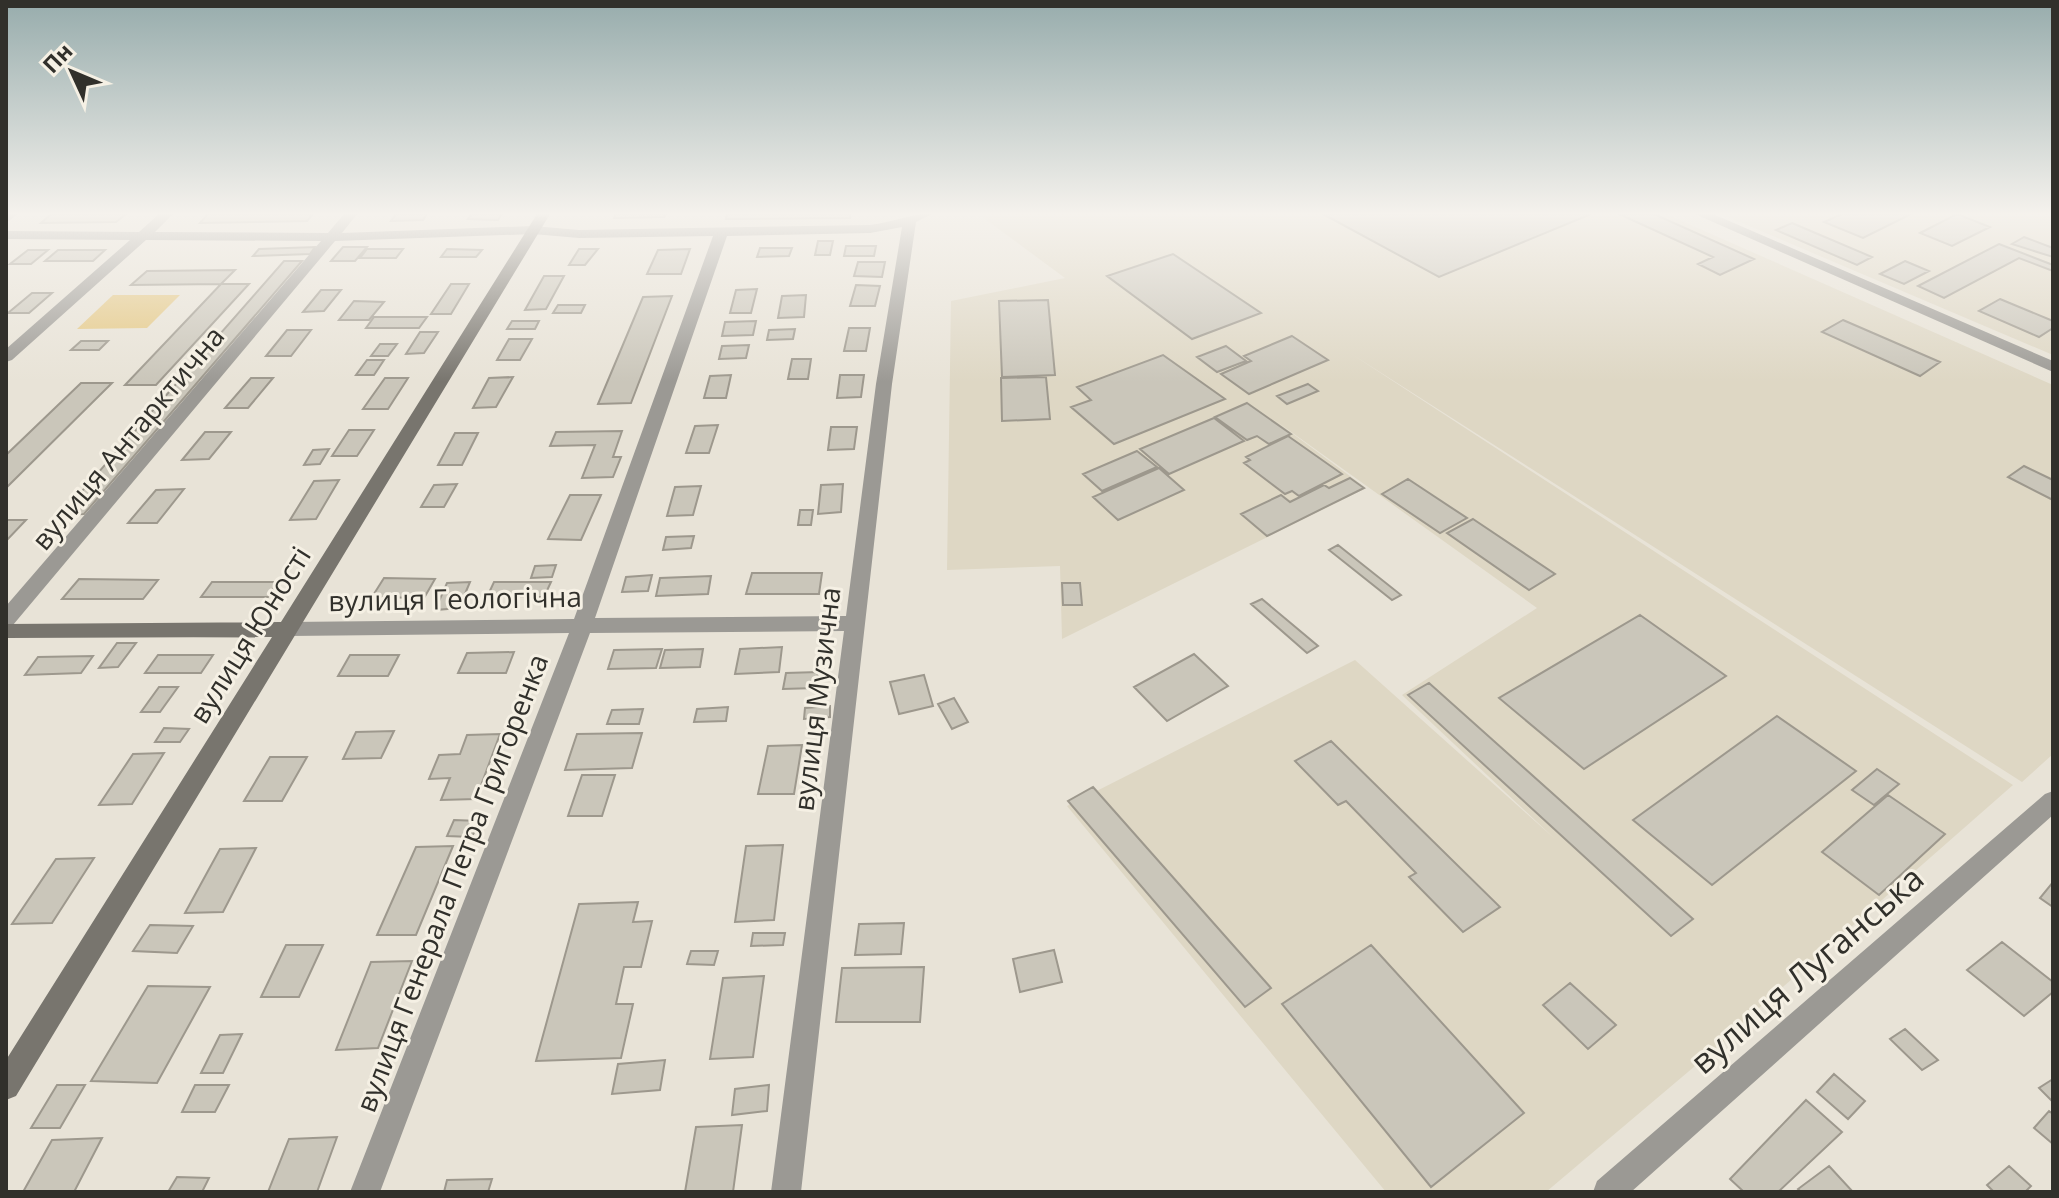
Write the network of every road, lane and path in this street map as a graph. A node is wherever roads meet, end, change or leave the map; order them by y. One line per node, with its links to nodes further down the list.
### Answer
1 (105, 270): 7 (street)
2 (303, 270): 9 (street, вулиця Антарктична)
3 (509, 270): 12 (street, вулиця Юності)
4 (708, 270): 11 (street, вулиця Генерала Петра Григоренка)
5 (904, 270): 10 (street, вулиця Музична)
6 (1830, 270): 8 (street)
7 (6, 357)
8 (2053, 367)
9 (6, 620)
10 (857, 623): 11 (street, вулиця Геологічна); 17 (street, вулиця Музична)
11 (582, 626): 12 (street, вулиця Геологічна); 16 (street, вулиця Генерала Петра Григоренка)
12 (289, 629): 13 (street, вулиця Геологічна); 15 (street, вулиця Юності)
13 (6, 631)
14 (2053, 801): 18 (street, вулиця Луганська)
15 (6, 1086)
16 (365, 1192)
17 (786, 1192)
18 (1608, 1192)

